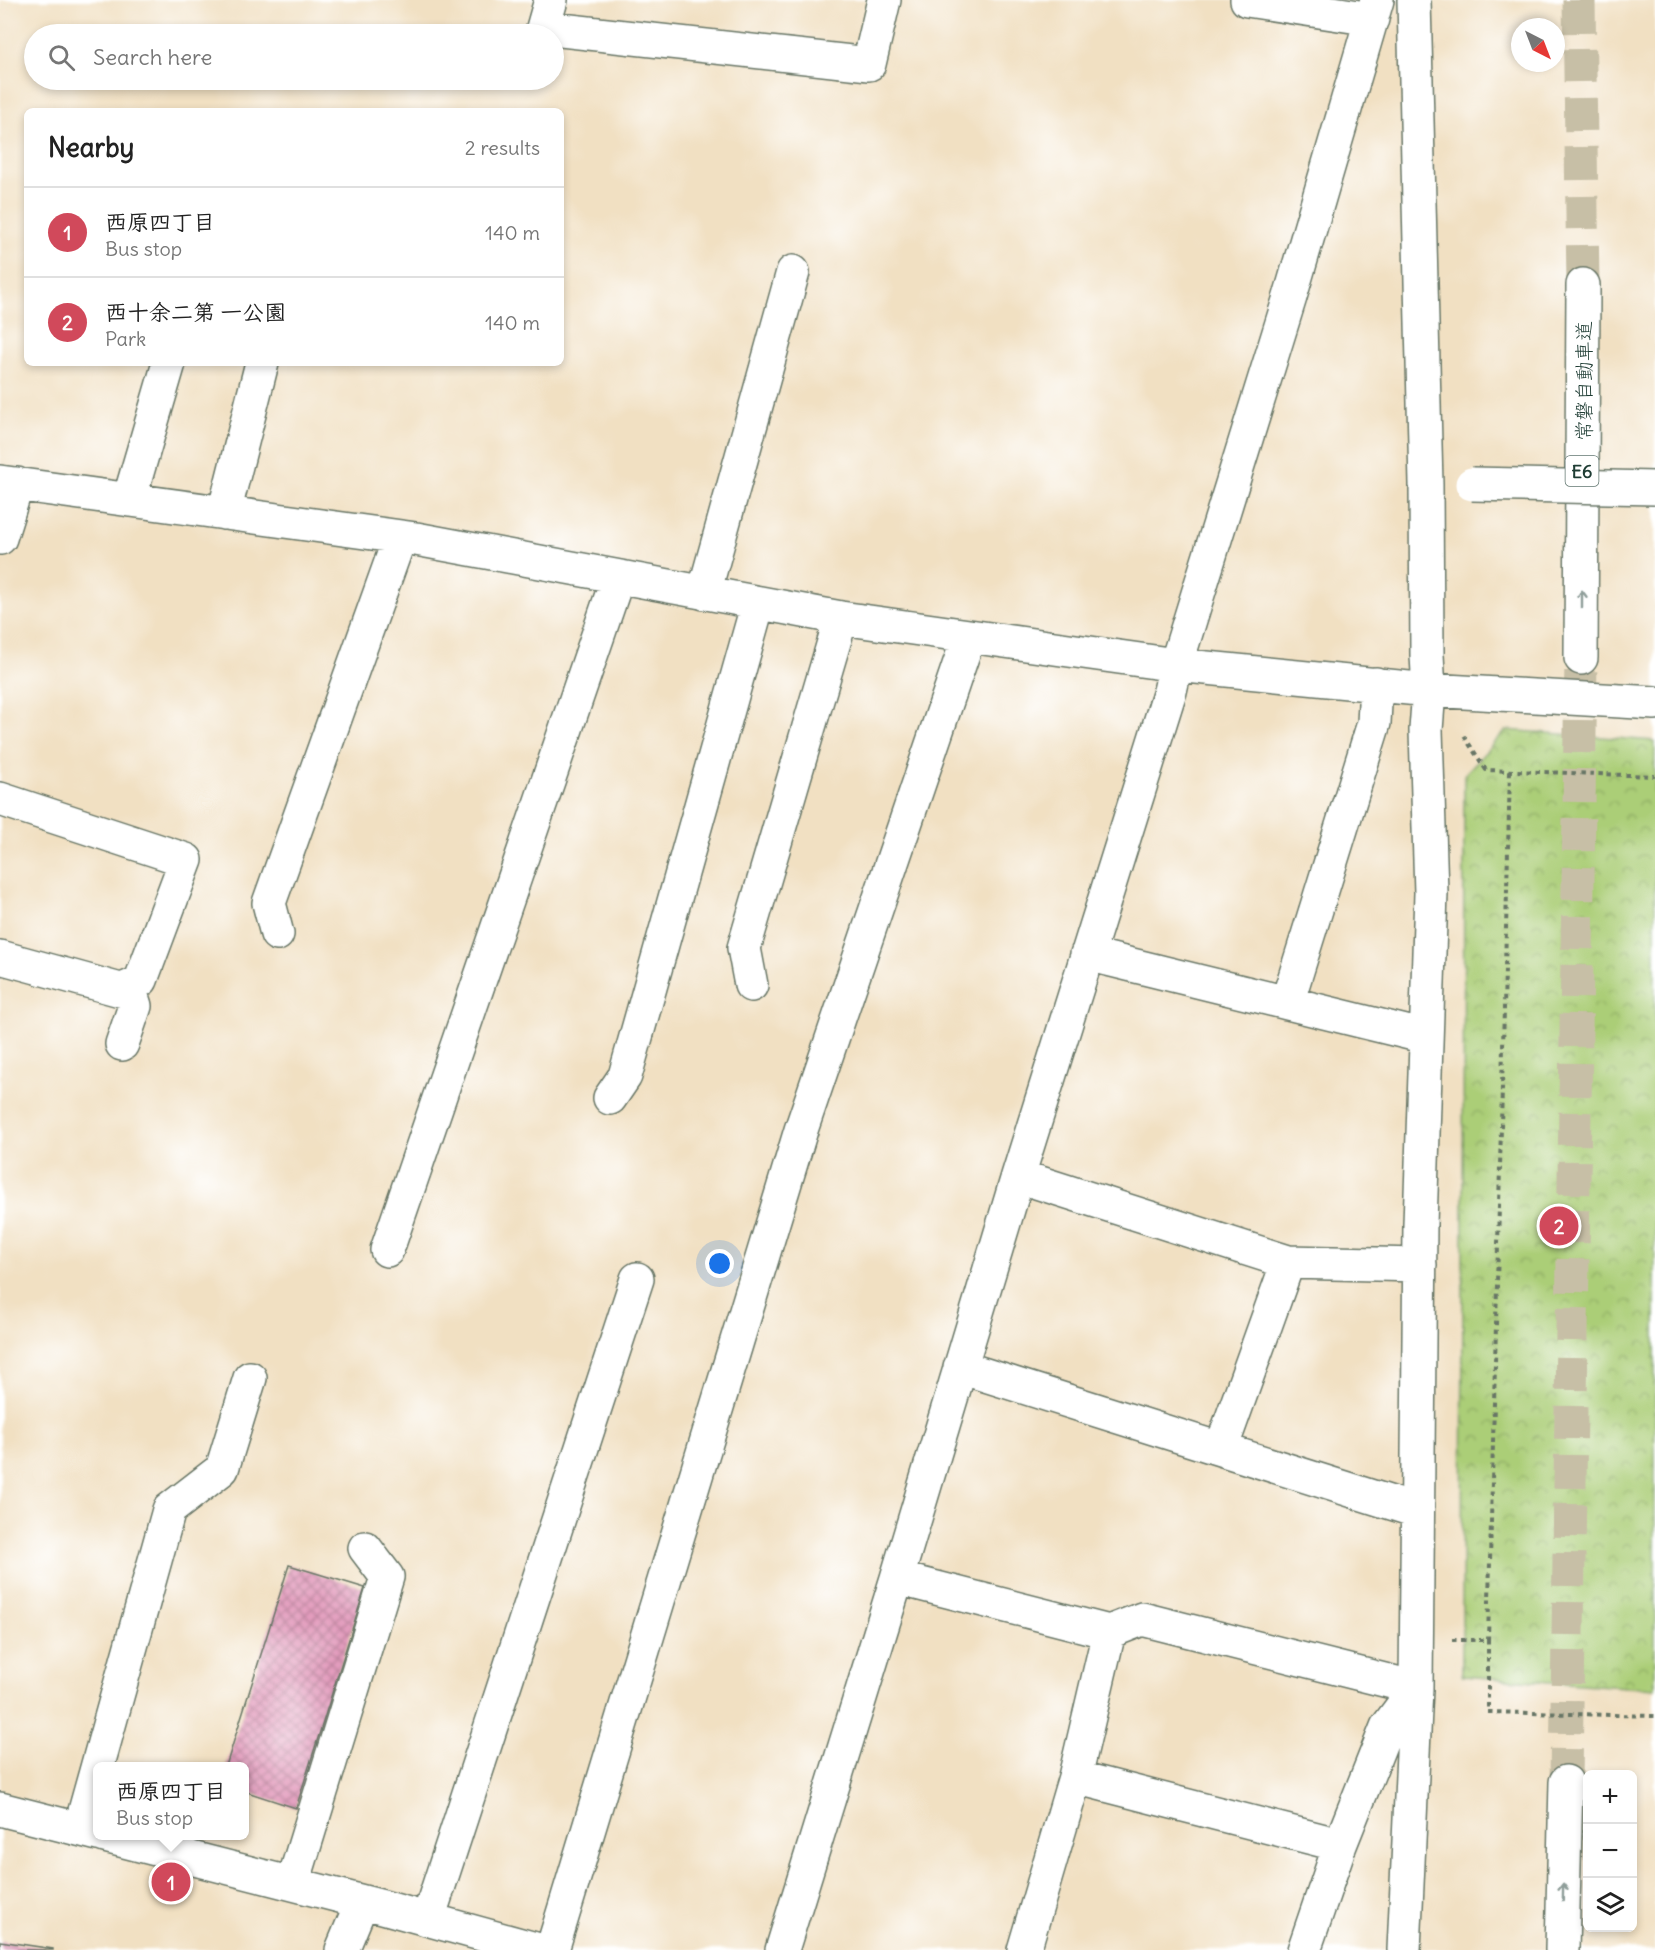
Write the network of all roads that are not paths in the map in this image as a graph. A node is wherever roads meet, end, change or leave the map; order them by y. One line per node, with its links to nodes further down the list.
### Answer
1 (551, 0): 6 (main road)
2 (884, 0): 7 (main road)
3 (1246, 0): 5 (main road)
4 (1414, 0): 13 (main road)
5 (1374, 10): 25 (main road)
6 (544, 24)
7 (564, 30)
8 (793, 272): 20 (main road)
9 (1583, 285): 24 (main road, 常磐自動車道 / E6, one-way to 9)
10 (168, 366): 15 (main road)
11 (261, 366): 16 (main road)
12 (9, 483): 15 (main road); 18 (main road)
13 (1426, 484): 14 (main road, bridge); 27 (main road)
14 (1655, 488)
15 (129, 500): 16 (main road)
16 (224, 513): 17 (main road)
17 (400, 537): 19 (main road); 30 (main road)
18 (0, 538)
19 (618, 577): 20 (main road); 40 (main road)
20 (704, 593): 21 (main road)
21 (758, 603): 22 (main road); 38 (main road)
22 (841, 618): 23 (main road); 33 (main road)
23 (969, 636): 25 (main road); 64 (main road)
24 (1581, 658)
25 (1176, 665): 26 (main road); 31 (main road)
26 (1376, 684): 27 (main road); 35 (main road)
27 (1429, 690): 28 (main road); 36 (main road)
28 (1655, 704)
29 (0, 800): 34 (main road)
30 (277, 934)
31 (1088, 954): 35 (main road); 39 (main road)
32 (0, 957): 34 (main road)
33 (751, 985)
34 (129, 987): 37 (main road)
35 (1287, 1003): 36 (main road)
36 (1426, 1037): 42 (main road)
37 (122, 1044)
38 (610, 1098)
39 (1018, 1176): 41 (main road); 44 (main road)
40 (387, 1250)
41 (1288, 1262): 42 (main road); 46 (main road)
42 (1420, 1265): 47 (main road)
43 (637, 1279): 61 (main road)
44 (960, 1367): 46 (main road); 49 (main road)
45 (250, 1378): 52 (main road)
46 (1221, 1449): 47 (main road)
47 (1417, 1511): 51 (main road)
48 (365, 1548): 59 (main road)
49 (897, 1578): 50 (main road); 65 (main road)
50 (1109, 1632): 51 (main road); 53 (main road)
51 (1416, 1689): 58 (main road); 68 (main road)
52 (110, 1762)
53 (1075, 1776): 58 (main road); 66 (main road)
54 (1566, 1782): 69 (main road, one-way to 54)
55 (0, 1809): 56 (main road)
56 (93, 1833)
57 (122, 1840): 59 (main road)
58 (1340, 1845): 67 (main road)
59 (293, 1883): 60 (main road)
60 (362, 1902): 61 (main road); 62 (main road)
61 (428, 1919): 63 (main road)
62 (342, 1950)
63 (539, 1950)
64 (552, 1950)
65 (782, 1950)
66 (1024, 1950)
67 (1304, 1950)
68 (1404, 1950)
69 (1562, 1950)

